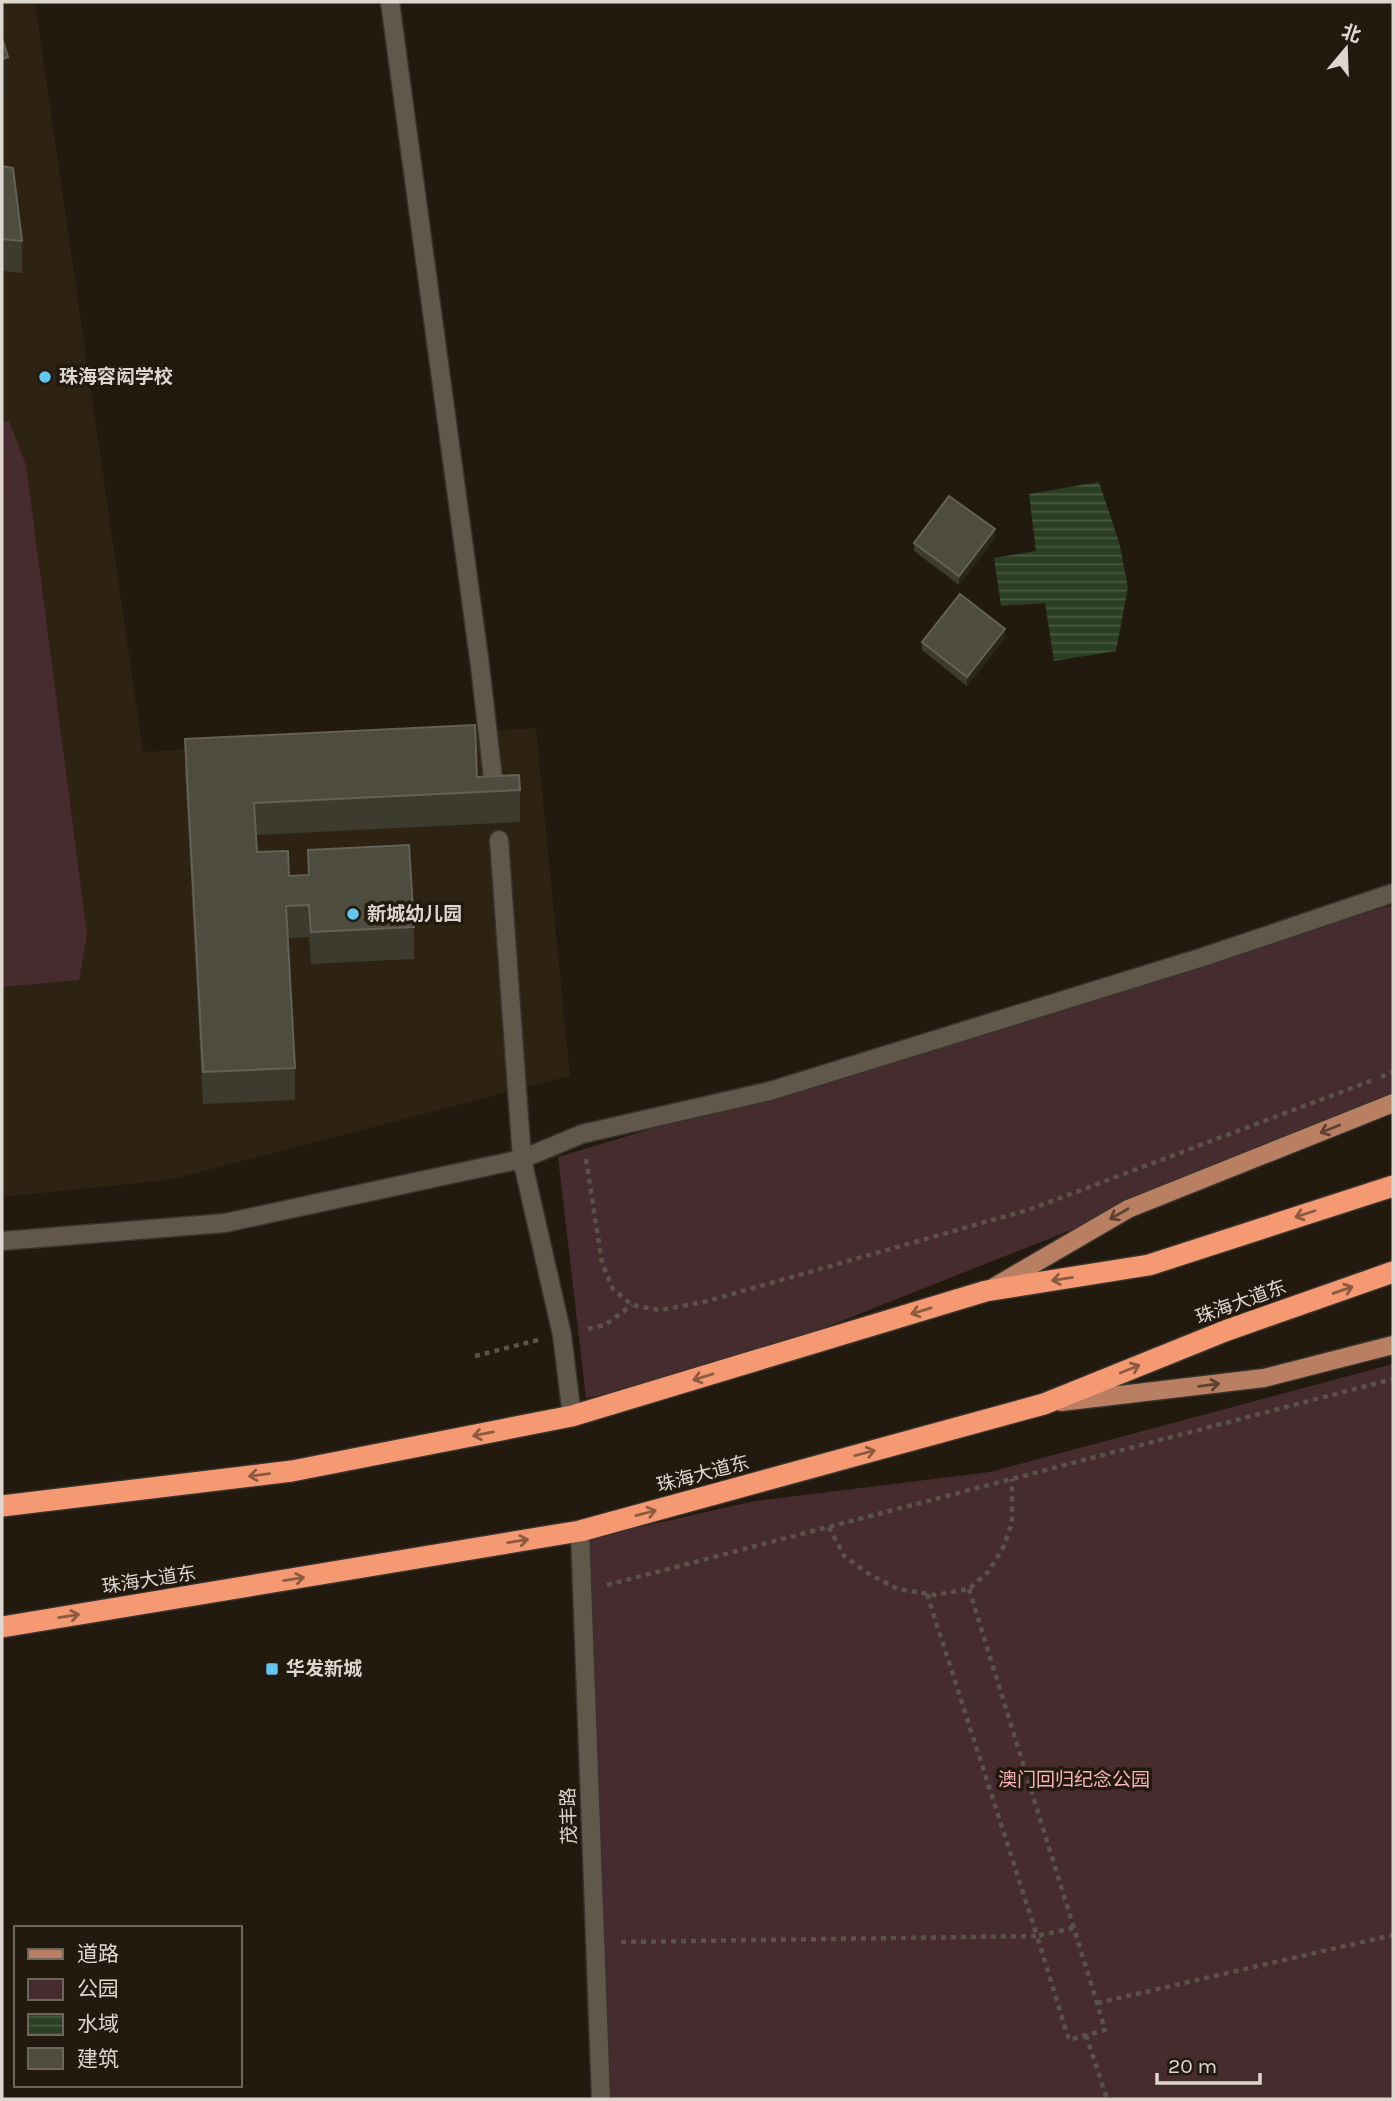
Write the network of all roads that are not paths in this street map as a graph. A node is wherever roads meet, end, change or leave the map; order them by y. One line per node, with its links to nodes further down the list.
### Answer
1 (390, 2): 2 (street)
2 (494, 787)
3 (499, 840): 6 (street)
4 (1393, 893): 6 (street)
5 (1393, 1103): 10 (main road, one-way to 10)
6 (522, 1159): 8 (street); 13 (street)
7 (1393, 1186): 10 (highway, one-way to 10)
8 (2, 1241)
9 (1393, 1272): 12 (highway, 珠海大道东, one-way to 9)
10 (986, 1291): 13 (highway, one-way to 13)
11 (1393, 1345): 12 (main road, one-way to 11)
12 (1044, 1404): 15 (highway, 珠海大道东, one-way to 12)
13 (572, 1416): 14 (highway, one-way to 14)
14 (2, 1506)
15 (580, 1531): 16 (highway, 珠海大道东, one-way to 15); 17 (street, 茂丰路)
16 (2, 1627)
17 (601, 2099)

